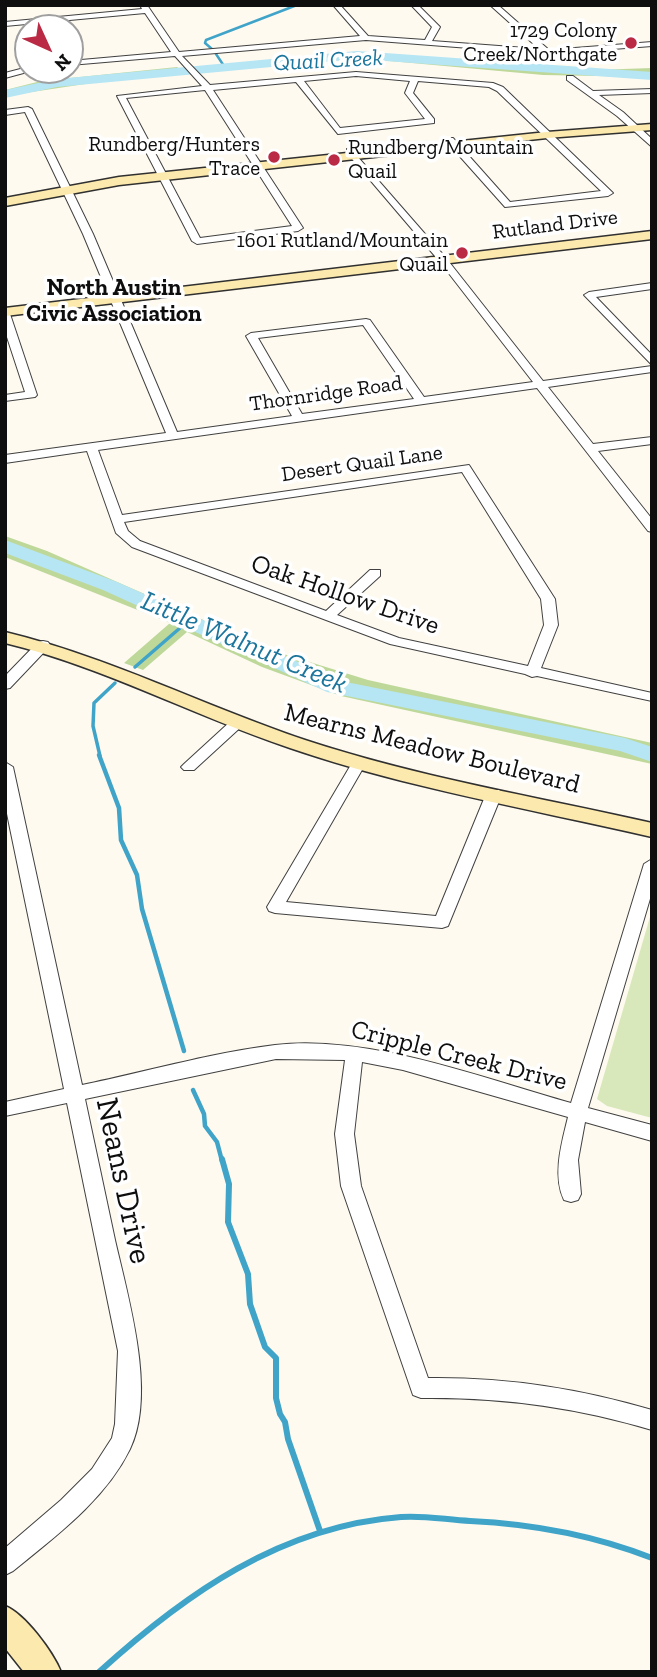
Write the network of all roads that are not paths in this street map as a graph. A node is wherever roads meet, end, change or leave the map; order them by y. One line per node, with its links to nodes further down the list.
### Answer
1 (336, 5): 6 (street)
2 (415, 5): 7 (street)
3 (493, 5): 10 (street)
4 (145, 8): 5 (street); 11 (street)
5 (5, 24)
6 (366, 38): 7 (street); 11 (street)
7 (427, 43): 10 (street)
8 (652, 44): 10 (street)
9 (90, 51): 12 (street)
10 (547, 52)
11 (177, 55): 12 (street); 17 (street)
12 (95, 60): 13 (street)
13 (84, 61)
14 (415, 78): 16 (street); 16 (street); 23 (street)
15 (570, 78): 19 (street)
16 (298, 79): 17 (street)
17 (208, 88): 27 (street); 28 (street)
18 (652, 91): 19 (street)
19 (593, 93): 21 (street)
20 (5, 113): 29 (street)
21 (630, 125): 22 (street); 23 (street); 25 (street)
22 (652, 125)
23 (545, 133): 24 (street); 24 (street)
24 (452, 143): 26 (street)
25 (652, 144)
26 (352, 153): 27 (street); 33 (street)
27 (257, 163): 28 (street); 28 (street)
28 (162, 174): 29 (street)
29 (63, 187): 30 (street); 31 (street); 35 (street)
30 (5, 195)
31 (5, 202)
32 (652, 235): 33 (street, Rutland Drive)
33 (443, 260): 35 (street, Rutland Drive); 39 (street)
34 (652, 286): 37 (street)
35 (116, 299): 36 (street, Rutland Drive); 43 (street)
36 (5, 313): 40 (street)
37 (652, 362)
38 (652, 369): 39 (street, Thornridge Road)
39 (540, 384): 41 (street, Thornridge Road); 46 (street)
40 (5, 398)
41 (421, 401): 42 (street, Thornridge Road); 42 (street)
42 (299, 418): 43 (street, Thornridge Road)
43 (173, 435): 45 (street, Thornridge Road)
44 (652, 440): 46 (street)
45 (91, 447): 47 (street, Thornridge Road); 48 (street, Oak Hollow Drive)
46 (590, 448): 49 (street)
47 (5, 459)
48 (116, 520): 51 (street, Oak Hollow Drive); 54 (street, Desert Quail Lane)
49 (649, 521)
50 (375, 573): 51 (street)
51 (328, 616): 54 (street, Oak Hollow Drive)
52 (5, 636): 53 (street, Mearns Meadow Boulevard)
53 (43, 645): 55 (street); 57 (street, Mearns Meadow Boulevard)
54 (532, 673): 56 (street, Oak Hollow Drive)
55 (5, 685)
56 (652, 697)
57 (237, 723): 58 (street, Mearns Meadow Boulevard); 60 (street)
58 (359, 763): 61 (street, Mearns Meadow Boulevard); 61 (street)
59 (5, 767): 65 (street, Neans Drive)
60 (189, 767)
61 (494, 794): 62 (street, Mearns Meadow Boulevard)
62 (652, 830)
63 (652, 864): 67 (street)
64 (355, 1054): 65 (street, Cripple Creek Drive); 67 (street, Cripple Creek Drive); 70 (street)
65 (74, 1095): 66 (street, Cripple Creek Drive); 71 (street, Neans Drive)
66 (5, 1109)
67 (578, 1111): 68 (street, Cripple Creek Drive); 69 (street)
68 (652, 1133)
69 (571, 1194)
70 (652, 1420)
71 (5, 1563)
72 (5, 1622): 73 (street)
73 (44, 1672)

